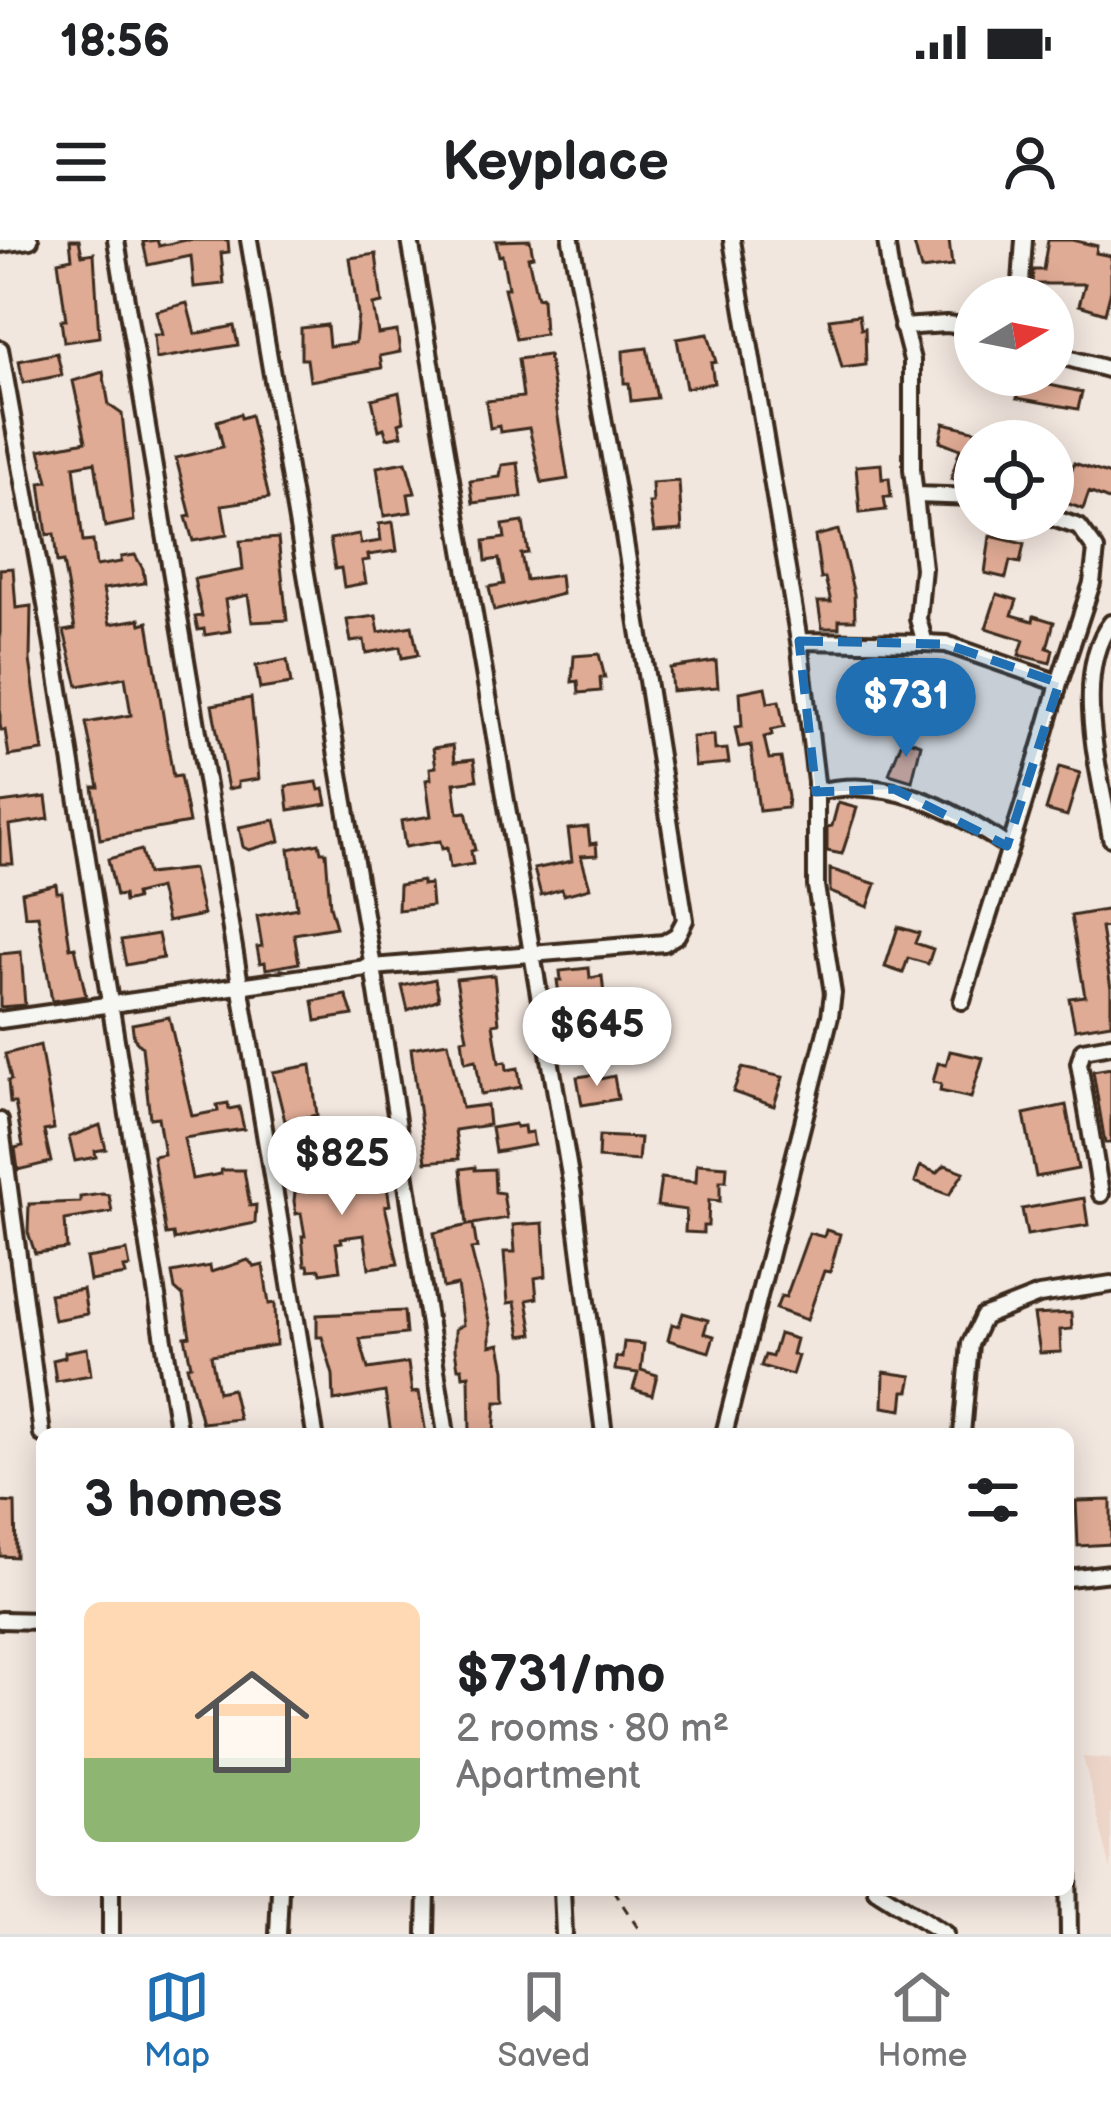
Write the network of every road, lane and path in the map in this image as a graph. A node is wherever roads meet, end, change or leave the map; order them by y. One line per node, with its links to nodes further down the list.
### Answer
1 (30, 240): 9 (street)
2 (116, 240): 28 (street)
3 (249, 240): 27 (street)
4 (410, 240): 26 (street)
5 (571, 240): 26 (street)
6 (732, 240): 20 (street)
7 (886, 240): 12 (street)
8 (1024, 240): 10 (street)
9 (0, 244)
10 (1021, 276)
11 (954, 325): 12 (street)
12 (902, 327): 16 (street)
13 (0, 349): 30 (street)
14 (1074, 360): 15 (street)
15 (1111, 370)
16 (916, 495): 17 (street); 21 (street)
17 (954, 496)
18 (1074, 525): 22 (street)
19 (1111, 622): 24 (street)
20 (799, 641): 21 (street); 23 (street)
21 (925, 643): 22 (street)
22 (1060, 682): 25 (street)
23 (816, 792): 25 (street); 41 (street)
24 (1110, 829)
25 (1007, 846): 29 (street)
26 (529, 955): 27 (street); 40 (street)
27 (373, 967): 28 (street); 39 (street)
28 (240, 988): 30 (street); 38 (street)
29 (962, 1001)
30 (109, 1005): 31 (street); 37 (street)
31 (0, 1021)
32 (1111, 1045): 34 (street)
33 (0, 1121): 36 (street)
34 (1101, 1194)
35 (1111, 1284): 42 (street)
36 (41, 1428)
37 (178, 1428)
38 (314, 1428)
39 (445, 1428)
40 (603, 1428)
41 (726, 1428)
42 (963, 1428)
43 (1111, 1573): 44 (street)
44 (1074, 1577)
45 (0, 1619): 46 (street)
46 (36, 1621)
47 (110, 1896): 54 (street)
48 (280, 1896): 55 (street)
49 (427, 1896): 56 (street)
50 (562, 1896): 57 (street)
51 (617, 1896): 58 (path)
52 (885, 1896): 59 (street)
53 (1068, 1896): 60 (street)
54 (111, 1934)
55 (278, 1934)
56 (426, 1934)
57 (564, 1934)
58 (642, 1934)
59 (945, 1934)
60 (1069, 1934)

